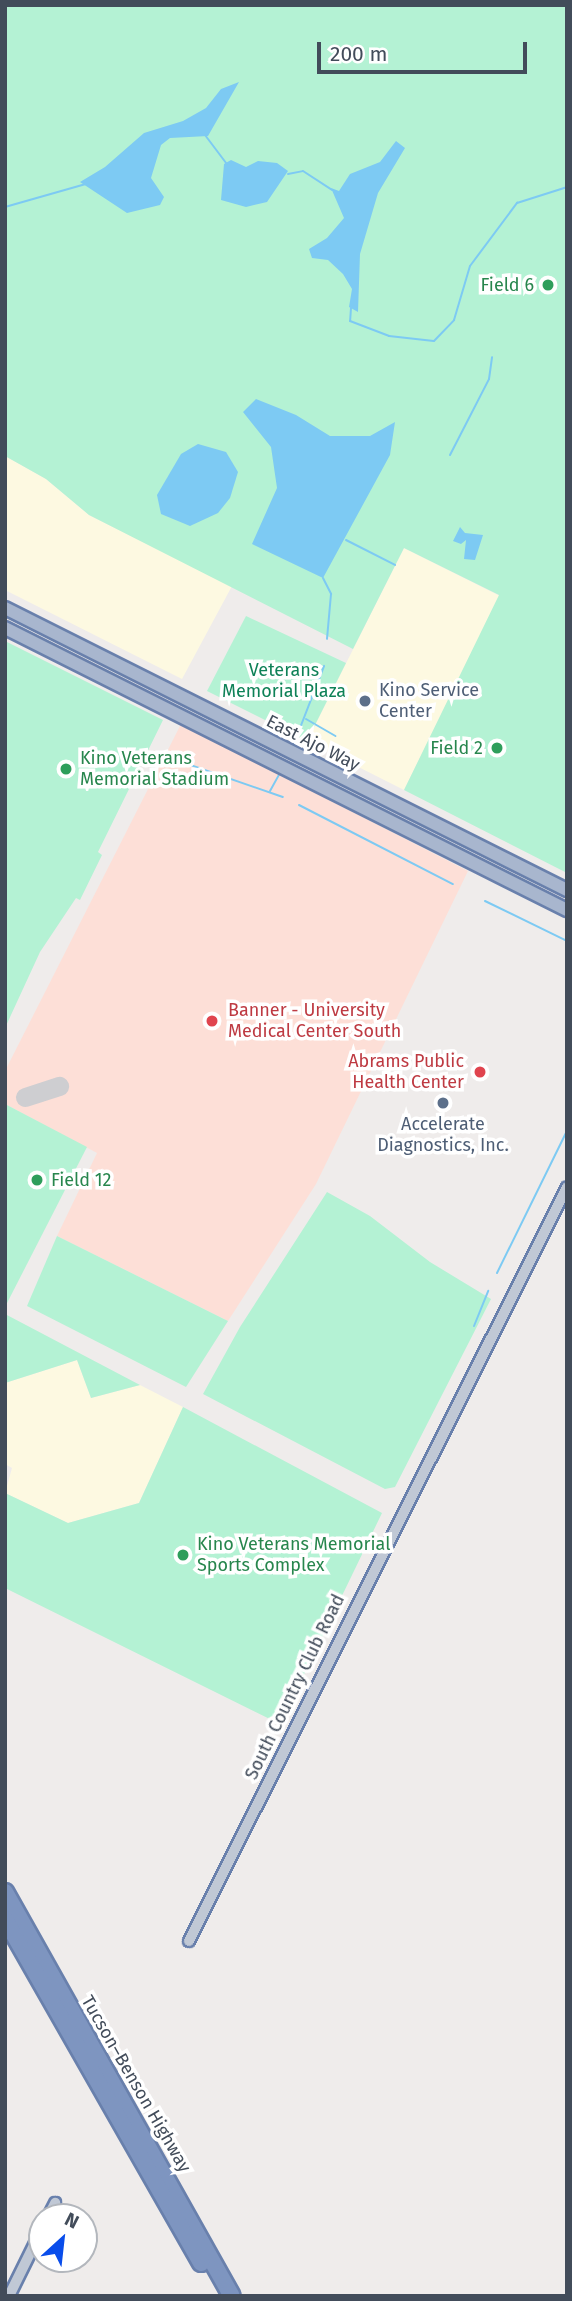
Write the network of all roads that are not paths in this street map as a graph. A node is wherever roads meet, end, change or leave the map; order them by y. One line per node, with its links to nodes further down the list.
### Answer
1 (5, 608): 3 (main road, East Ajo Way)
2 (5, 628): 4 (main road, East Ajo Way)
3 (567, 890)
4 (567, 910)
5 (567, 1187): 8 (street, South Country Club Road)
6 (5, 1892): 12 (highway, Tucson–Benson Highway)
7 (5, 1919): 11 (highway, Tucson–Benson Highway)
8 (188, 1941)
9 (28, 2257): 10 (street)
10 (9, 2296)
11 (220, 2296)
12 (232, 2296)

